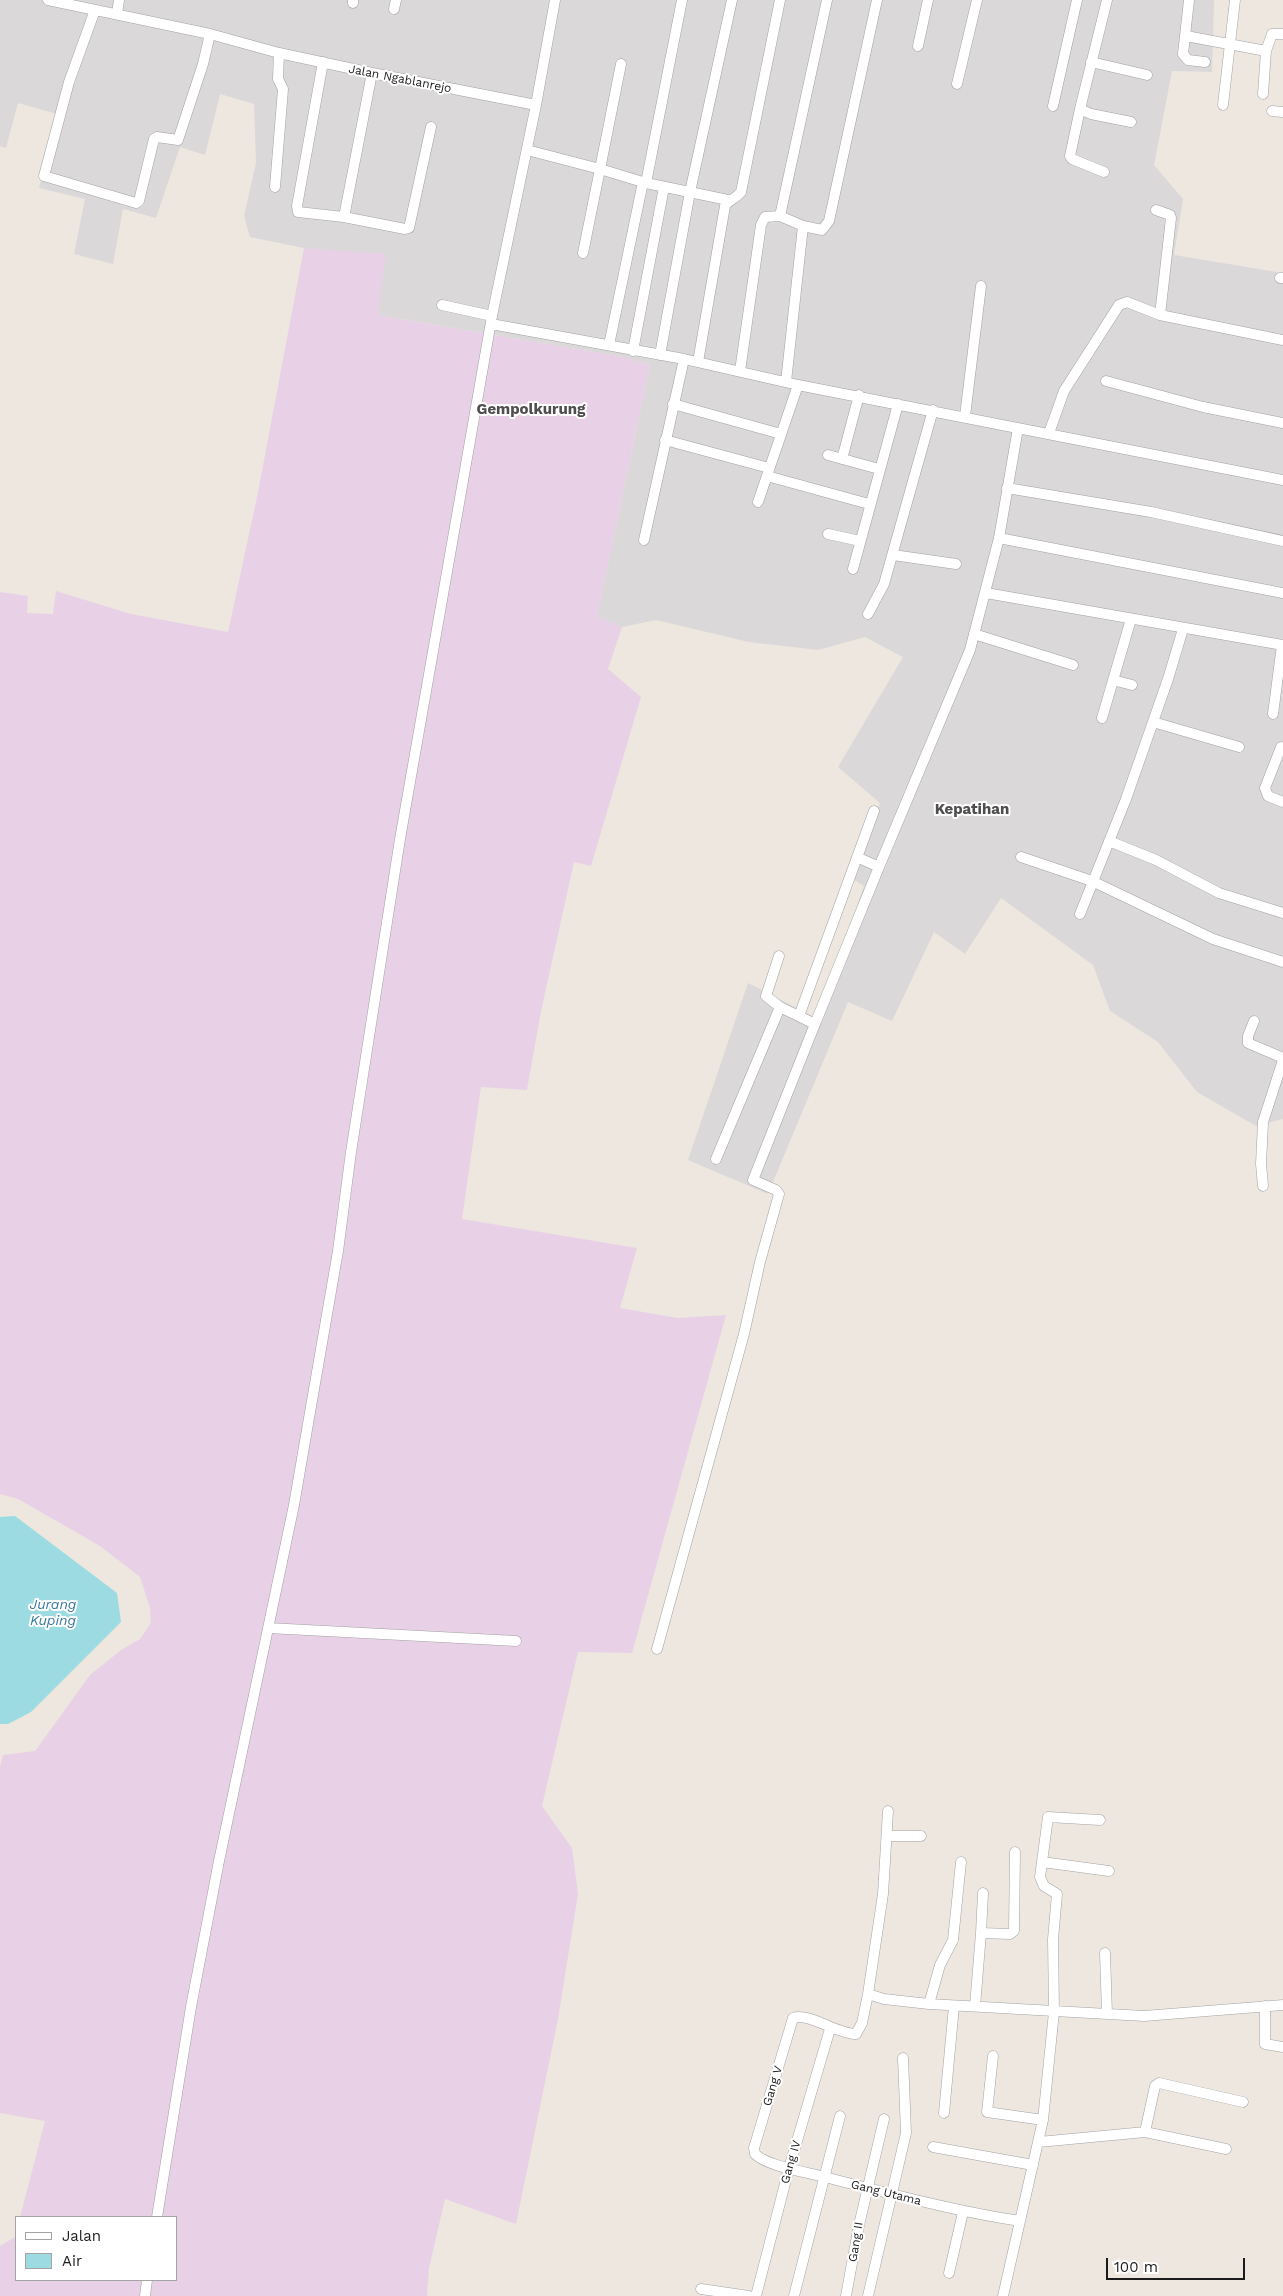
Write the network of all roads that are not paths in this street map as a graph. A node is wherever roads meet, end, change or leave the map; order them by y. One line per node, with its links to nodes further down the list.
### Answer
1 (48, 0): 15 (street, Jalan Ngablanrejo)
2 (119, 0): 16 (street)
3 (555, 0): 32 (street)
4 (682, 0): 43 (street)
5 (732, 0): 46 (street)
6 (780, 0): 47 (street)
7 (827, 0): 49 (street)
8 (877, 0): 51 (street)
9 (928, 0): 21 (street)
10 (977, 0): 30 (street)
11 (1077, 0): 34 (street)
12 (1107, 0): 25 (street)
13 (1189, 0): 19 (street)
14 (1235, 0): 20 (street)
15 (95, 10): 16 (street, Jalan Ngablanrejo); 17 (street)
16 (117, 14): 17 (street, Jalan Ngablanrejo)
17 (210, 34): 23 (street, Jalan Ngablanrejo)
18 (1283, 34): 22 (street)
19 (1186, 36): 20 (street); 26 (street)
20 (1230, 44): 22 (street); 33 (street)
21 (918, 46)
22 (1266, 51): 31 (street)
23 (279, 53): 24 (street, Jalan Ngablanrejo); 44 (street)
24 (323, 62): 28 (street, Jalan Ngablanrejo); 50 (street)
25 (1091, 62): 29 (street); 35 (street)
26 (1205, 62)
27 (621, 64): 41 (street)
28 (372, 74): 32 (street, Jalan Ngablanrejo); 50 (street)
29 (1147, 75)
30 (957, 84)
31 (1263, 94)
32 (536, 105): 40 (street)
33 (1223, 105)
34 (1053, 106)
35 (1080, 109): 38 (street); 42 (street)
36 (1272, 111): 37 (street)
37 (1283, 112)
38 (1131, 122)
39 (431, 127): 50 (street)
40 (527, 150): 41 (street); 56 (street)
41 (600, 169): 43 (street); 52 (street)
42 (1104, 172)
43 (644, 183): 45 (street); 58 (street)
44 (275, 187)
45 (664, 187): 46 (street); 59 (street)
46 (690, 192): 47 (street); 60 (street)
47 (728, 200): 62 (street)
48 (1156, 210): 55 (street)
49 (780, 216): 51 (street); 63 (street)
50 (344, 217)
51 (803, 226): 65 (street)
52 (583, 253)
53 (981, 286): 71 (street)
54 (442, 305): 56 (street)
55 (1160, 315): 57 (street); 74 (street)
56 (491, 320): 58 (street); 126 (street)
57 (1283, 340)
58 (609, 345): 59 (street)
59 (633, 351): 60 (street)
60 (660, 355): 61 (street)
61 (684, 359): 62 (street); 68 (street)
62 (698, 362): 63 (street)
63 (740, 371): 65 (street)
64 (1106, 381): 72 (street)
65 (786, 382): 66 (street)
66 (798, 385): 67 (street); 75 (street)
67 (859, 395): 69 (street); 78 (street)
68 (673, 404): 75 (street); 76 (street)
69 (898, 404): 70 (street); 79 (street)
70 (933, 410): 71 (street); 90 (street)
71 (965, 416): 73 (street)
72 (1283, 423)
73 (1018, 428): 74 (street); 82 (street)
74 (1049, 433): 81 (street)
75 (781, 434): 80 (street)
76 (665, 440): 80 (street); 87 (street)
77 (828, 455): 78 (street)
78 (842, 458): 79 (street)
79 (879, 468): 84 (street)
80 (768, 472): 83 (street); 84 (street)
81 (1283, 480)
82 (1007, 488): 86 (street); 88 (street)
83 (758, 502)
84 (869, 504): 89 (street)
85 (828, 534): 89 (street)
86 (999, 538): 93 (street); 94 (street)
87 (644, 540)
88 (1283, 541)
89 (860, 542): 92 (street)
90 (893, 555): 91 (street); 95 (street)
91 (956, 564)
92 (853, 569)
93 (1283, 592)
94 (986, 593): 96 (street); 98 (street)
95 (868, 614)
96 (1131, 619): 97 (street); 101 (street)
97 (1183, 629): 99 (street); 105 (street)
98 (974, 634): 100 (street); 113 (street)
99 (1283, 645): 103 (street)
100 (1073, 665)
101 (1113, 680): 102 (street); 104 (street)
102 (1132, 685)
103 (1273, 714)
104 (1102, 718)
105 (1153, 722): 106 (street); 110 (street)
106 (1239, 746)
107 (1281, 747): 108 (street)
108 (1283, 802)
109 (874, 812): 112 (street)
110 (1108, 841): 114 (street); 115 (street)
111 (1021, 857): 114 (street)
112 (858, 858): 113 (street); 120 (street)
113 (878, 867): 122 (street)
114 (1092, 881): 116 (street); 118 (street)
115 (1283, 912)
116 (1080, 914)
117 (779, 956): 119 (street)
118 (1283, 962)
119 (780, 1007): 120 (street); 124 (street)
120 (799, 1016): 122 (street)
121 (1254, 1021): 123 (street)
122 (815, 1024): 128 (street)
123 (1283, 1059): 125 (street)
124 (716, 1159)
125 (1263, 1186)
126 (268, 1628): 127 (street); 168 (street)
127 (516, 1641)
128 (657, 1649)
129 (888, 1811): 131 (street)
130 (1100, 1820): 135 (street)
131 (887, 1836): 132 (street); 140 (street)
132 (921, 1836)
133 (1015, 1852): 138 (street)
134 (961, 1862): 141 (street)
135 (1042, 1862): 136 (street); 146 (street)
136 (1109, 1871)
137 (983, 1894): 138 (street)
138 (981, 1932): 144 (street)
139 (1106, 1954): 147 (street)
140 (868, 1994): 141 (street); 148 (street)
141 (929, 2004): 143 (street)
142 (1283, 2005): 145 (street)
143 (954, 2006): 144 (street); 153 (street)
144 (975, 2006): 146 (street)
145 (1265, 2006): 147 (street); 149 (street)
146 (1054, 2012): 147 (street); 156 (street)
147 (1107, 2014)
148 (830, 2029): 161 (street, Gang V); 163 (street, Gang IV)
149 (1283, 2048)
150 (993, 2056): 156 (street)
151 (903, 2058): 166 (street)
152 (1243, 2102): 157 (street)
153 (944, 2113)
154 (840, 2116): 164 (street)
155 (884, 2119): 165 (street, Gang II)
156 (1043, 2120): 158 (street)
157 (1146, 2132): 158 (street); 160 (street)
158 (1039, 2142): 162 (street)
159 (933, 2147): 162 (street)
160 (1226, 2149)
161 (756, 2154): 163 (street, Gang Utama)
162 (1033, 2166): 169 (street)
163 (789, 2168): 164 (street, Gang Utama); 175 (street, Gang IV)
164 (825, 2177): 165 (street, Gang Utama); 176 (street)
165 (867, 2188): 166 (street, Gang Utama); 177 (street, Gang II)
166 (891, 2195): 167 (street, Gang Utama); 178 (street)
167 (963, 2212): 169 (street, Gang Utama); 170 (street)
168 (158, 2216)
169 (1020, 2221): 179 (street)
170 (949, 2273)
171 (147, 2281): 173 (street)
172 (701, 2289): 174 (street)
173 (145, 2296)
174 (749, 2296)
175 (756, 2296)
176 (794, 2296)
177 (846, 2296)
178 (868, 2296)
179 (1003, 2296)

